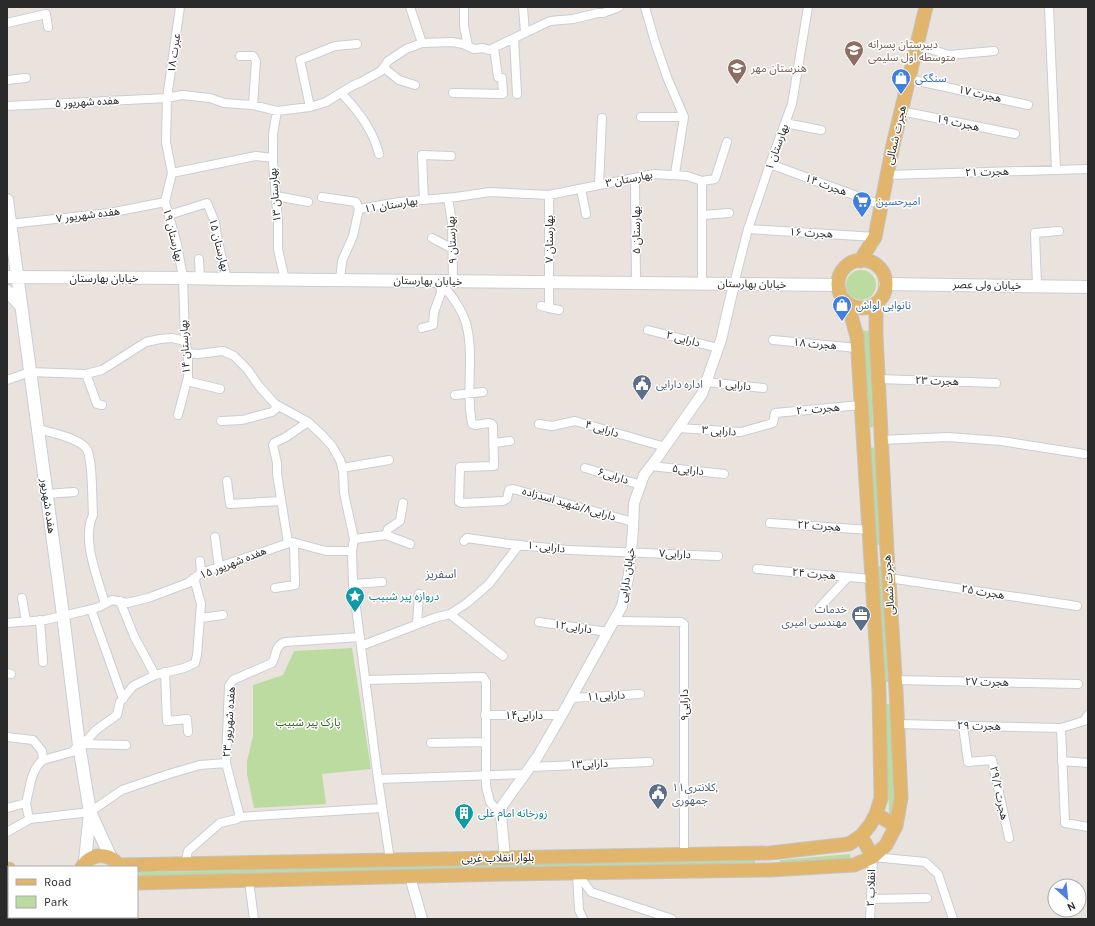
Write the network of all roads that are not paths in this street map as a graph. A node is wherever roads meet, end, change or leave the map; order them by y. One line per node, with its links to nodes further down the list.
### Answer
1 (180, 7): 29 (street, عبرت ۱۸)
2 (410, 7): 14 (street)
3 (464, 7): 17 (street)
4 (523, 7): 12 (street)
5 (619, 7): 12 (street)
6 (645, 7): 37 (street)
7 (808, 7): 39 (street, بهارستان ۱)
8 (926, 7): 16 (main road, هجرت شمالی)
9 (1049, 7): 48 (street)
10 (7, 22): 11 (street)
11 (48, 27)
12 (526, 33): 13 (street)
13 (514, 38): 18 (street); 28 (street)
14 (422, 43): 17 (street); 21 (street, هفده شهریور ۵)
15 (357, 44): 33 (street)
16 (917, 45): 19 (street); 23 (main road, هجرت شمالی)
17 (468, 46): 18 (street)
18 (494, 48): 27 (street)
19 (994, 51)
20 (240, 56): 32 (street)
21 (384, 68): 25 (street); 26 (street, هفده شهریور ۵)
22 (26, 78): 24 (street)
23 (909, 79): 30 (street, هجرت ۱۷); 35 (main road, هجرت شمالی)
24 (7, 80)
25 (416, 85)
26 (341, 92): 33 (street, هفده شهریور ۵); 43 (street)
27 (453, 93)
28 (517, 94)
29 (167, 98): 31 (street, هفده شهریور ۵); 32 (street, هفده شهریور ۵); 49 (street, بهارستان ۱۹)
30 (1028, 105)
31 (7, 106)
32 (253, 106): 34 (street, هفده شهریور ۵)
33 (310, 107): 34 (street, هفده شهریور ۵)
34 (277, 111): 45 (street, بهارستان ۱۳)
35 (901, 111): 41 (street, هجرت ۱۹); 51 (main road, هجرت شمالی)
36 (641, 117): 37 (street)
37 (684, 117): 50 (street)
38 (602, 118): 54 (street)
39 (785, 123): 40 (street); 46 (street, بهارستان ۱)
40 (821, 130)
41 (1016, 134)
42 (727, 142): 53 (street)
43 (379, 154)
44 (451, 156): 60 (street)
45 (273, 158): 49 (street); 57 (street, بهارستان ۱۳)
46 (770, 164): 63 (street, هجرت ۱۴); 71 (street, بهارستان ۱)
47 (1088, 169): 48 (street, هجرت ۲۱)
48 (1056, 170): 51 (street, هجرت ۲۱)
49 (172, 173): 61 (street, بهارستان ۱۹)
50 (675, 174): 52 (street, بهارستان ۳); 53 (street, بهارستان ۳)
51 (887, 175): 63 (main road, هجرت شمالی)
52 (635, 178): 54 (street, بهارستان ۳); 88 (street, بهارستان ۵)
53 (702, 181): 69 (street)
54 (599, 185): 55 (street, بهارستان ۳)
55 (581, 189): 56 (street, بهارستان ۳); 67 (street)
56 (549, 195): 59 (street, بهارستان ۳); 87 (street, بهارستان ۷)
57 (276, 196): 62 (street); 83 (street, بهارستان ۱۳)
58 (322, 197): 65 (street)
59 (448, 198): 60 (street, بهارستان ۱۱); 75 (street, بهارستان ۹)
60 (424, 200): 65 (street, بهارستان ۱۱)
61 (164, 202): 68 (street, بهارستان ۱۹); 70 (street, هفده شهریور ۷)
62 (308, 202)
63 (881, 205): 73 (main road, هجرت شمالی)
64 (7, 206): 70 (main road, هفده شهریور)
65 (359, 209): 84 (street, بهارستان ۱۱)
66 (729, 213): 69 (street)
67 (586, 214)
68 (169, 215): 80 (street, بهارستان ۱۹); 82 (street, بهارستان ۱۵)
69 (702, 215): 89 (street)
70 (9, 228): 79 (main road, هفده شهریور)
71 (748, 229): 73 (street, هجرت ۱۶); 90 (street, بهارستان ۱)
72 (1059, 231): 93 (street)
73 (875, 237): 77 (main road, هجرت شمالی); 78 (main road)
74 (432, 238): 75 (street)
75 (453, 249): 86 (street, بهارستان ۹)
76 (199, 259): 81 (street)
77 (860, 261): 78 (main road); 92 (main road)
78 (878, 267): 91 (main road)
79 (12, 277): 80 (main road, خیابان بهارستان); 98 (main road, هفده شهریور)
80 (183, 278): 81 (main road, خیابان بهارستان); 105 (street, بهارستان ۱۴)
81 (200, 279): 82 (main road, خیابان بهارستان)
82 (227, 279): 83 (main road, خیابان بهارستان)
83 (285, 280): 84 (main road, خیابان بهارستان)
84 (340, 280): 85 (main road, خیابان بهارستان)
85 (440, 281): 86 (main road, خیابان بهارستان); 102 (street); 119 (street)
86 (454, 281): 87 (main road, خیابان بهارستان)
87 (549, 282): 88 (main road, خیابان بهارستان); 100 (street, بهارستان ۷)
88 (636, 283): 89 (main road, خیابان بهارستان)
89 (702, 284): 90 (main road, خیابان بهارستان)
90 (734, 284): 92 (main road, خیابان بهارستان); 106 (street, خیابان دارایی)
91 (885, 284): 93 (main road, خیابان ولی عصر); 96 (main road)
92 (838, 285): 97 (main road)
93 (1037, 286): 94 (main road, خیابان ولی عصر)
94 (1088, 286)
95 (7, 291): 98 (main road)
96 (876, 303): 97 (main road); 111 (main road, هجرت شمالی)
97 (848, 304): 107 (main road, هجرت شمالی)
98 (21, 306): 109 (main road, هفده شهریور)
99 (541, 306): 100 (street)
100 (549, 308): 101 (street)
101 (559, 310)
102 (422, 328)
103 (648, 330): 106 (street, دارایی ۲)
104 (773, 340): 107 (street, هجرت ۱۸)
105 (185, 341): 108 (street, بهارستان ۱۴); 110 (street)
106 (718, 348): 114 (street, خیابان دارایی)
107 (857, 348): 122 (main road, هجرت شمالی)
108 (188, 353): 113 (street, بهارستان ۱۴); 123 (street)
109 (30, 372): 110 (street); 112 (street); 130 (main road, هفده شهریور)
110 (86, 374): 121 (street)
111 (878, 379): 115 (street, هجرت ۲۳); 131 (main road, هجرت شمالی)
112 (7, 380)
113 (187, 381): 117 (street); 125 (street, بهارستان ۱۴)
114 (706, 382): 116 (street, دارایی ۱); 129 (street, خیابان دارایی)
115 (996, 383)
116 (763, 388)
117 (220, 389)
118 (483, 392): 119 (street)
119 (470, 394): 120 (street); 133 (street, دارایی۸/شهید اسدزاده)
120 (455, 395)
121 (102, 405)
122 (861, 405): 124 (street, هجرت ۲۰); 149 (main road, هجرت شمالی)
123 (279, 406): 126 (street); 127 (street)
124 (775, 413): 129 (street, دارایی ۳)
125 (178, 415)
126 (221, 421)
127 (308, 422): 138 (street); 145 (street)
128 (538, 424): 134 (street, دارایی ۴)
129 (678, 428): 134 (street, خیابان دارایی)
130 (38, 429): 144 (main road, هفده شهریور); 172 (street)
131 (881, 440): 135 (street); 164 (main road, هجرت شمالی)
132 (510, 441): 133 (street)
133 (494, 443): 147 (street, دارایی۸/شهید اسدزاده)
134 (665, 447): 137 (street, خیابان دارایی)
135 (1084, 454)
136 (389, 460): 138 (street)
137 (651, 466): 140 (street, دارایی۵); 142 (street, خیابان دارایی)
138 (342, 468): 154 (street)
139 (585, 468): 142 (street, دارایی۶)
140 (724, 474)
141 (227, 481): 145 (street)
142 (641, 485): 147 (street, خیابان دارایی)
143 (74, 492): 144 (street)
144 (47, 494): 177 (main road, هفده شهریور)
145 (281, 501): 153 (street)
146 (403, 503): 150 (street)
147 (634, 522): 157 (street, خیابان دارایی)
148 (770, 523): 149 (street, هجرت ۲۲)
149 (869, 530): 165 (main road, هجرت شمالی)
150 (386, 535): 154 (street); 155 (street)
151 (215, 537): 160 (street)
152 (464, 541): 156 (street, دارایی۱۰)
153 (291, 543): 154 (street); 160 (street, هفده شهریور ۱۵); 168 (street)
154 (353, 544): 167 (street)
155 (410, 544)
156 (519, 545): 157 (street, دارایی۱۰); 176 (street)
157 (631, 552): 158 (street, دارایی۷); 182 (street, خیابان دارایی)
158 (718, 556)
159 (200, 561): 162 (street)
160 (219, 568): 162 (street, هفده شهریور ۱۵)
161 (757, 569): 163 (street, هجرت ۲۴)
162 (198, 576): 171 (street, هفده شهریور ۱۵); 179 (street)
163 (848, 577): 165 (street, هجرت ۲۴); 174 (street)
164 (889, 578): 173 (street, هجرت ۲۵); 195 (main road, هجرت شمالی)
165 (872, 579): 196 (main road, هجرت شمالی)
166 (382, 582): 167 (street)
167 (353, 584): 187 (street)
168 (275, 588)
169 (419, 594): 185 (street)
170 (22, 598): 181 (street)
171 (120, 601): 172 (street, هفده شهریور ۱۵); 192 (street)
172 (105, 604): 175 (street, هفده شهریور ۱۵)
173 (1078, 606)
174 (820, 607)
175 (91, 609): 177 (street, هفده شهریور ۱۵); 198 (street)
176 (450, 614): 185 (street); 189 (street)
177 (63, 615): 180 (street, هفده شهریور ۱۵); 210 (main road, هفده شهریور)
178 (223, 615): 179 (street)
179 (200, 618): 191 (street)
180 (40, 620): 181 (street, هفده شهریور ۱۵); 190 (street)
181 (26, 621): 184 (street, هفده شهریور ۱۵)
182 (615, 621): 186 (street, خیابان دارایی); 234 (street, دارایی۹)
183 (539, 622): 186 (street, دارایی۱۲)
184 (7, 623)
185 (417, 624): 188 (street)
186 (608, 632): 199 (street, خیابان دارایی)
187 (360, 637): 188 (street); 215 (street, هفده شهریور ۲۳)
188 (362, 646): 193 (street)
189 (503, 656)
190 (43, 662)
191 (165, 672): 192 (street); 206 (street)
192 (155, 675): 198 (street)
193 (366, 680): 200 (street); 219 (street)
194 (1078, 684): 195 (street, هجرت ۲۷)
195 (896, 685): 196 (main road); 203 (main road, هجرت شمالی)
196 (879, 691): 227 (main road, هجرت شمالی)
197 (640, 694): 199 (street, دارایی۱۱)
198 (123, 698): 210 (street)
199 (572, 698): 201 (street, خیابان دارایی)
200 (485, 714): 201 (street, دارایی۱۴); 208 (street)
201 (562, 715): 217 (street, خیابان دارایی)
202 (1087, 719): 205 (street, هجرت ۲۹)
203 (898, 724): 204 (street, هجرت ۲۹); 228 (main road, هجرت شمالی)
204 (963, 726): 205 (street, هجرت ۲۹); 232 (street, هجرت ۲۹/۲)
205 (1061, 728): 213 (street)
206 (188, 732)
207 (7, 737): 212 (street)
208 (485, 742): 209 (street); 218 (street)
209 (432, 743)
210 (79, 745): 211 (street); 212 (street); 223 (main road, هفده شهریور)
211 (126, 745)
212 (43, 760): 220 (street)
213 (1062, 760): 216 (street); 229 (street)
214 (649, 762): 217 (street, دارایی۱۳)
215 (226, 763): 223 (street, هفده شهریور ۲۳); 225 (street)
216 (1088, 763)
217 (527, 770): 218 (street, دارایی۱۳); 224 (street, خیابان دارایی)
218 (486, 776): 219 (street, دارایی۱۳); 224 (street)
219 (378, 779): 222 (street)
220 (26, 802): 221 (street); 226 (street)
221 (7, 808)
222 (382, 808): 225 (street); 237 (street)
223 (90, 812): 226 (street); 238 (main road, هفده شهریور); 239 (main road, هفده شهریور)
224 (501, 815): 236 (street, خیابان دارایی)
225 (240, 817): 240 (street)
226 (30, 819): 230 (street)
227 (873, 819): 228 (main road); 231 (main road, بلوار انقلاب غربی)
228 (896, 826): 235 (main road, هجرت شمالی)
229 (1088, 827)
230 (7, 832)
231 (861, 836): 233 (main road, بلوار انقلاب غربی); 235 (main road)
232 (1009, 838)
233 (770, 853): 234 (main road, بلوار انقلاب غربی); 241 (main road)
234 (684, 854): 236 (main road, بلوار انقلاب غربی)
235 (872, 857): 241 (main road, بلوار انقلاب غربی); 247 (street, انقلاب ۲); 256 (street)
236 (504, 858): 237 (main road, بلوار انقلاب غربی)
237 (390, 860): 240 (main road, بلوار انقلاب غربی)
238 (116, 863): 239 (main road, بلوار انقلاب غربی); 240 (main road, بلوار انقلاب غربی)
239 (84, 864)
240 (185, 864)
241 (770, 870): 242 (main road, بلوار انقلاب غربی)
242 (577, 873): 243 (main road, بلوار انقلاب غربی); 248 (street); 254 (street)
243 (410, 877): 244 (main road, بلوار انقلاب غربی); 251 (street)
244 (250, 881): 245 (main road, بلوار انقلاب غربی); 249 (street)
245 (138, 883)
246 (927, 898): 247 (street)
247 (871, 899): 255 (street, انقلاب ۲)
248 (579, 910): 252 (street); 253 (street)
249 (254, 919)
250 (418, 919): 251 (street)
251 (422, 919)
252 (574, 919)
253 (583, 919)
254 (672, 919)
255 (870, 919)
256 (953, 919)

